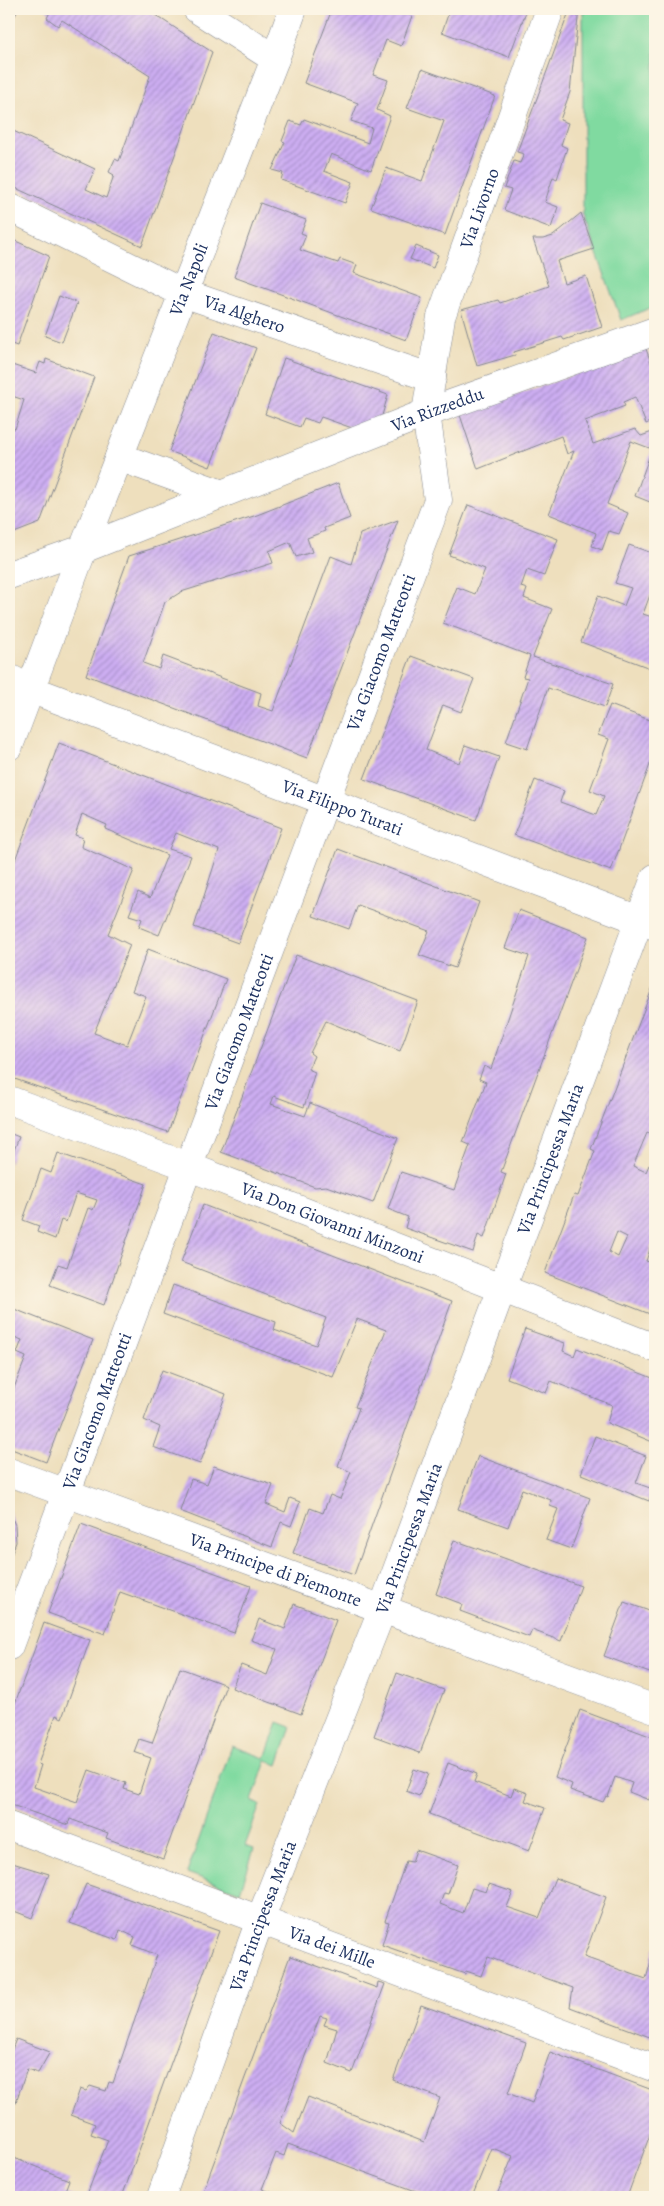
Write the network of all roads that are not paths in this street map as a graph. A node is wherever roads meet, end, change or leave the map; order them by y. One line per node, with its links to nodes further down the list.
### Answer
1 (196, 9): 4 (street)
2 (293, 9): 4 (street, Via Napoli)
3 (550, 9): 8 (street, Via Livorno)
4 (276, 59): 6 (street, Via Napoli)
5 (9, 207): 6 (street, Via Alghero)
6 (183, 293): 8 (street, Via Alghero); 10 (street, Via Napoli)
7 (655, 331): 9 (street, Via Rizzeddu)
8 (432, 378): 9 (street, Via Livorno)
9 (426, 413): 11 (street, Via Rizzeddu); 16 (street, Via Giacomo Matteotti)
10 (119, 457): 11 (street); 12 (street, Via Napoli)
11 (222, 494): 12 (street, Via Rizzeddu)
12 (83, 549): 13 (street, Via Rizzeddu); 14 (street, Via Napoli)
13 (9, 575)
14 (19, 683): 15 (street, Via Napoli); 16 (street, Via Filippo Turati)
15 (9, 746)
16 (324, 802): 18 (street, Via Filippo Turati); 20 (street, Via Giacomo Matteotti)
17 (655, 878): 18 (street, Via Principessa Maria)
18 (648, 923): 21 (street, Via Principessa Maria)
19 (9, 1100): 20 (street, Via Don Giovanni Minzoni)
20 (187, 1166): 21 (street, Via Don Giovanni Minzoni); 24 (street, Via Giacomo Matteotti)
21 (502, 1288): 22 (street, Via Don Giovanni Minzoni); 25 (street, Via Principessa Maria)
22 (655, 1348)
23 (9, 1472): 24 (street, Via Principe di Piemonte)
24 (66, 1492): 25 (street, Via Principe di Piemonte); 26 (street, Via Giacomo Matteotti)
25 (382, 1610): 27 (street, Via Principe di Piemonte); 29 (street, Via Principessa Maria)
26 (9, 1646)
27 (655, 1709)
28 (9, 1826): 29 (street, Via dei Mille)
29 (260, 1920): 30 (street, Via dei Mille); 31 (street, Via Principessa Maria)
30 (655, 2068)
31 (161, 2197)

